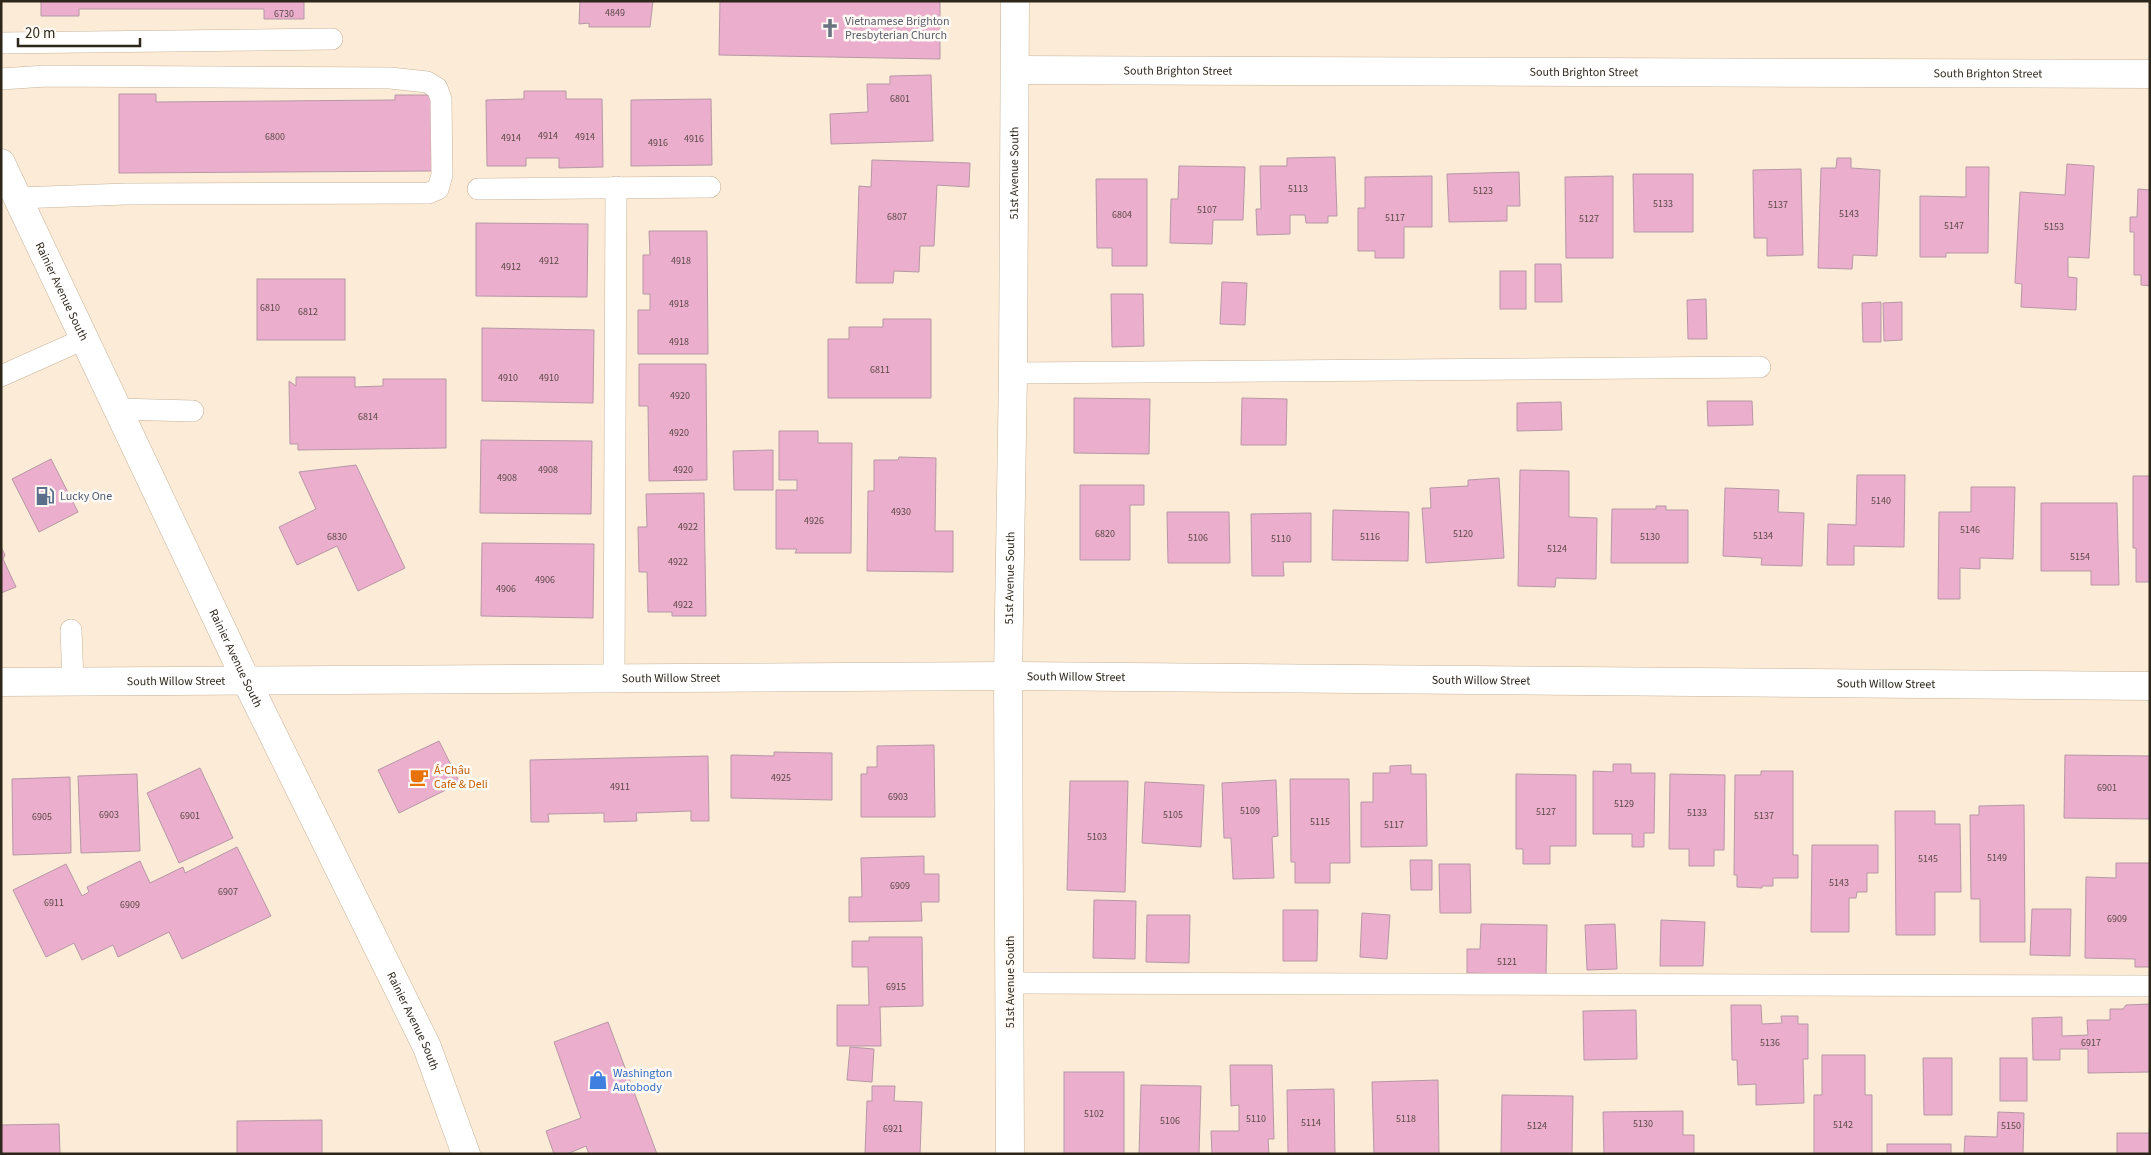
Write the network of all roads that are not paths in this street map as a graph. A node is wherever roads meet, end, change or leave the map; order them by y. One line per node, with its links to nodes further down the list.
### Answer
1 (1015, 1): 4 (street, 51st Avenue South)
2 (332, 39): 3 (lane)
3 (1, 43)
4 (1016, 70): 5 (street, South Brighton Street); 14 (street, 51st Avenue South)
5 (2150, 74)
6 (1, 79): 11 (lane)
7 (1, 163): 11 (street, Rainier Avenue South)
8 (616, 187): 9 (lane); 10 (lane); 20 (lane)
9 (710, 187)
10 (478, 189)
11 (18, 198): 12 (street, Rainier Avenue South)
12 (84, 338): 15 (lane); 16 (street, Rainier Avenue South)
13 (1760, 367): 14 (lane)
14 (1013, 373): 19 (street, 51st Avenue South)
15 (1, 376)
16 (118, 409): 17 (lane); 21 (street, Rainier Avenue South)
17 (193, 411)
18 (71, 630): 23 (lane)
19 (1008, 676): 20 (street, South Willow Street); 24 (street, South Willow Street); 25 (street, 51st Avenue South)
20 (614, 678): 21 (street, South Willow Street)
21 (246, 680): 23 (street, South Willow Street); 27 (street, Rainier Avenue South)
22 (1, 682): 23 (street, South Willow Street)
23 (73, 682)
24 (2150, 686)
25 (1010, 983): 26 (lane); 28 (street, 51st Avenue South)
26 (2150, 986)
27 (466, 1154)
28 (1010, 1154)

